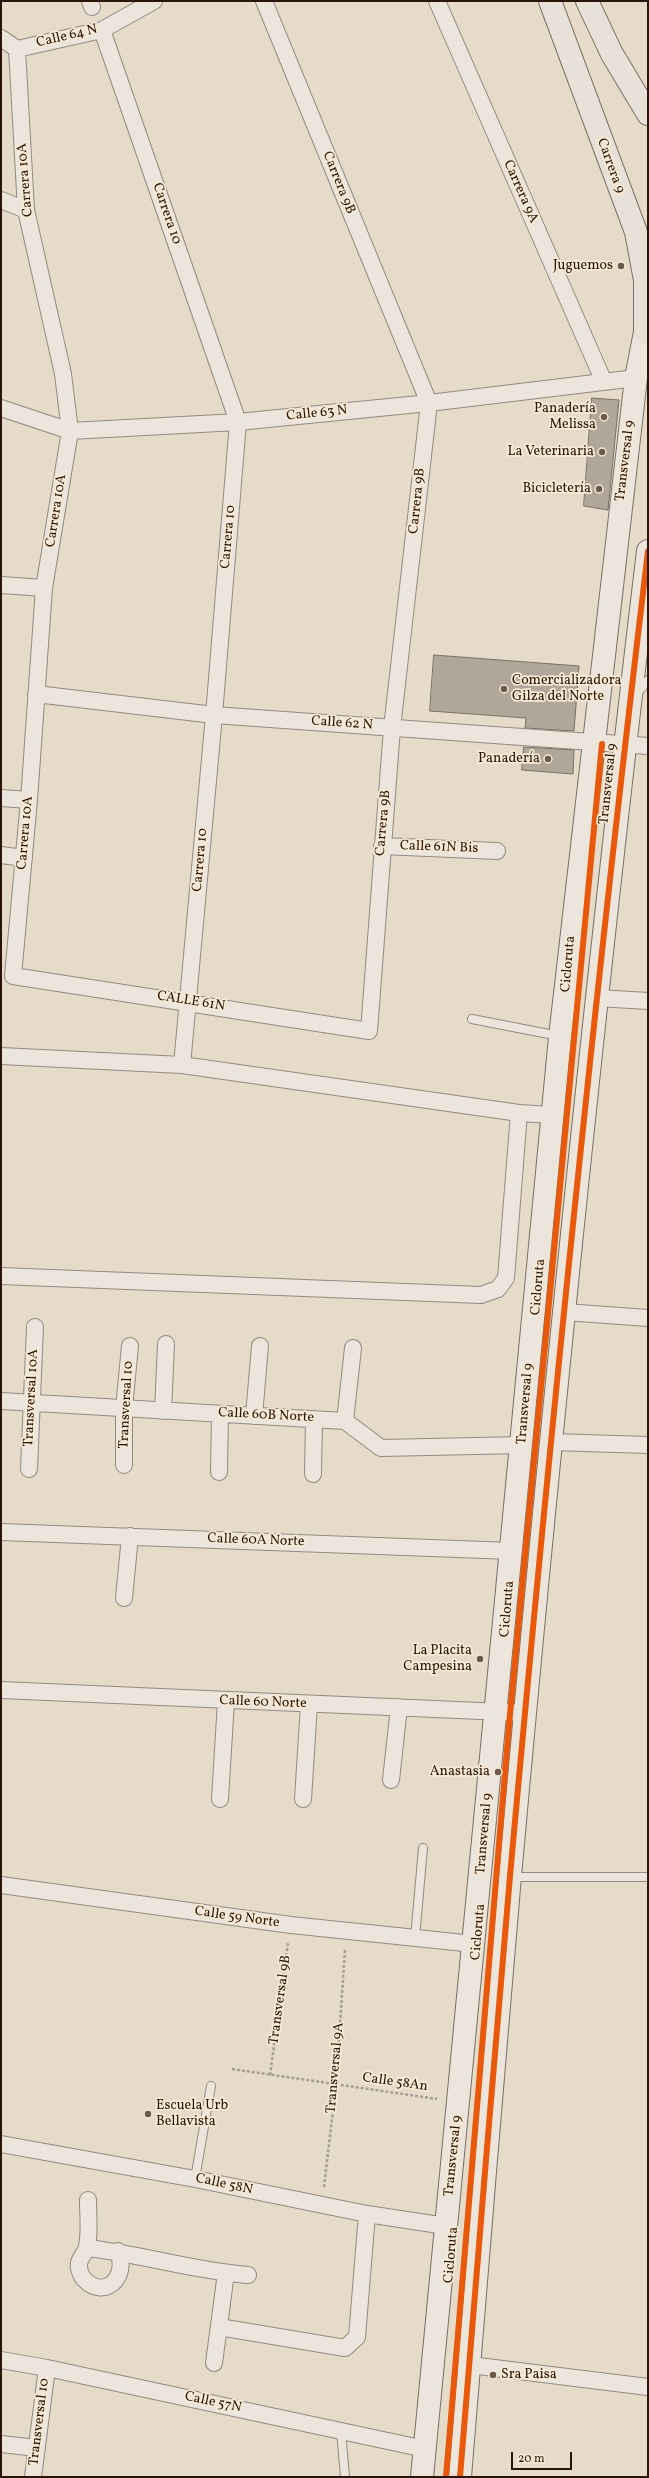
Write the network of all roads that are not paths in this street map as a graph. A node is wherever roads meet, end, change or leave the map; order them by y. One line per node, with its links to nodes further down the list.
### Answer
1 (154, 1): 6 (street, Calle 64 N)
2 (264, 1): 15 (street, Carrera 9B)
3 (437, 1): 14 (street, Carrera 9A)
4 (550, 1): 12 (main road, Carrera 9)
5 (587, 1): 9 (main road)
6 (102, 30): 8 (street, Calle 64 N); 17 (street, Carrera 10)
7 (1, 38): 8 (street, Calle 64 N)
8 (17, 49): 11 (street, Carrera 10A)
9 (648, 114)
10 (1, 200): 11 (street)
11 (26, 210): 18 (street, Carrera 10A)
12 (647, 330): 13 (main road, Transversal 9)
13 (636, 378): 14 (street, Calle 63 N); 27 (main road, Transversal 9)
14 (604, 382): 15 (street, Calle 63 N)
15 (429, 403): 17 (street, Calle 63 N); 26 (street, Carrera 9B)
16 (1, 408): 18 (street, Calle 63 N)
17 (238, 422): 18 (street, Calle 63 N); 25 (street, Carrera 10)
18 (70, 431): 21 (street, Carrera 10A)
19 (648, 551): 24 (main road, Transversal 9)
20 (1, 585): 21 (street)
21 (44, 588): 23 (street, Carrera 10A)
22 (648, 680): 24 (lane)
23 (36, 694): 25 (street, Calle 62 N); 31 (street, Carrera 10A)
24 (629, 709): 28 (main road, Transversal 9)
25 (214, 715): 26 (street, Calle 62 N); 39 (street, Carrera 10)
26 (392, 728): 27 (street, Calle 62 N); 32 (street, Carrera 9B)
27 (594, 743): 28 (street, Calle 62 N); 42 (main road, Transversal 9)
28 (625, 746): 29 (street, Calle 62 N); 37 (main road, Transversal 9)
29 (648, 746)
30 (1, 798): 31 (street)
31 (30, 800): 35 (street, Carrera 10A)
32 (382, 846): 33 (street, Calle 61N Bis); 41 (street, Carrera 9B)
33 (497, 851)
34 (1, 855): 35 (street)
35 (24, 858): 36 (street, Carrera 10A)
36 (13, 976): 39 (street, CALLE 61N)
37 (597, 998): 38 (street); 48 (main road, Transversal 9)
38 (648, 1001)
39 (188, 1002): 41 (street, CALLE 61N); 44 (street, Carrera 10)
40 (472, 1019): 42 (lane)
41 (368, 1031)
42 (560, 1037): 46 (main road, Transversal 9)
43 (1, 1056): 44 (street)
44 (182, 1066): 45 (street)
45 (519, 1113): 46 (street); 47 (street)
46 (552, 1115): 64 (main road, Transversal 9)
47 (1, 1276)
48 (565, 1312): 49 (street); 63 (main road, Transversal 9)
49 (648, 1318)
50 (35, 1327): 56 (street, Transversal 10A)
51 (166, 1344): 58 (street)
52 (130, 1346): 57 (street, Transversal 10)
53 (260, 1346): 60 (street)
54 (353, 1348): 62 (street)
55 (1, 1401): 56 (street, Calle 60B Norte)
56 (32, 1403): 57 (street, Calle 60B Norte); 67 (street, Transversal 10A)
57 (124, 1408): 58 (street, Calle 60B Norte); 66 (street, Transversal 10)
58 (163, 1411): 59 (street, Calle 60B Norte)
59 (220, 1414): 60 (street, Calle 60B Norte); 68 (street)
60 (254, 1416): 61 (street, Calle 60B Norte)
61 (314, 1419): 62 (street, Calle 60B Norte); 69 (street)
62 (346, 1421): 64 (street)
63 (552, 1442): 65 (street); 79 (main road, Transversal 9)
64 (522, 1445): 72 (main road, Transversal 9)
65 (648, 1445)
66 (124, 1465)
67 (29, 1469)
68 (219, 1472)
69 (313, 1474)
70 (1, 1532): 71 (street, Calle 60A Norte)
71 (130, 1536): 72 (street, Calle 60A Norte); 73 (street)
72 (512, 1551): 78 (main road, Transversal 9)
73 (124, 1598)
74 (1, 1690): 75 (street, Calle 60 Norte)
75 (226, 1701): 76 (street, Calle 60 Norte); 81 (street)
76 (309, 1704): 77 (street, Calle 60 Norte); 82 (street)
77 (399, 1707): 78 (street, Calle 60 Norte); 80 (street)
78 (496, 1712): 79 (street, Calle 60 Norte); 88 (main road, Transversal 9)
79 (526, 1713): 84 (main road, Transversal 9)
80 (392, 1780)
81 (220, 1799)
82 (302, 1799)
83 (423, 1848): 87 (lane)
84 (510, 1877): 85 (lane); 102 (main road, Transversal 9)
85 (648, 1877)
86 (1, 1885): 87 (street, Calle 59 Norte)
87 (415, 1938): 88 (street, Calle 59 Norte)
88 (474, 1944): 94 (main road, Transversal 9)
89 (211, 2086): 91 (lane)
90 (1, 2144): 91 (street, Calle 58N)
91 (195, 2179): 93 (street, Calle 58N)
92 (88, 2200): 95 (street)
93 (367, 2214): 94 (street, Calle 58N); 99 (street)
94 (446, 2226): 108 (main road, Transversal 9)
95 (87, 2248): 96 (street); 96 (street)
96 (118, 2251): 97 (street)
97 (226, 2273): 98 (street); 99 (street)
98 (248, 2275)
99 (219, 2327): 101 (street)
100 (1, 2360): 103 (street, Calle 57N)
101 (214, 2363)
102 (470, 2365): 104 (street); 112 (main road, Transversal 9)
103 (47, 2368): 105 (street, Calle 57N); 107 (street, Transversal 10)
104 (648, 2387)
105 (340, 2431): 108 (street, Calle 57N); 110 (lane)
106 (1, 2444): 107 (street)
107 (36, 2448): 109 (street, Transversal 10)
108 (424, 2449): 111 (main road, Transversal 9)
109 (33, 2477)
110 (345, 2477)
111 (422, 2477)
112 (460, 2477)

